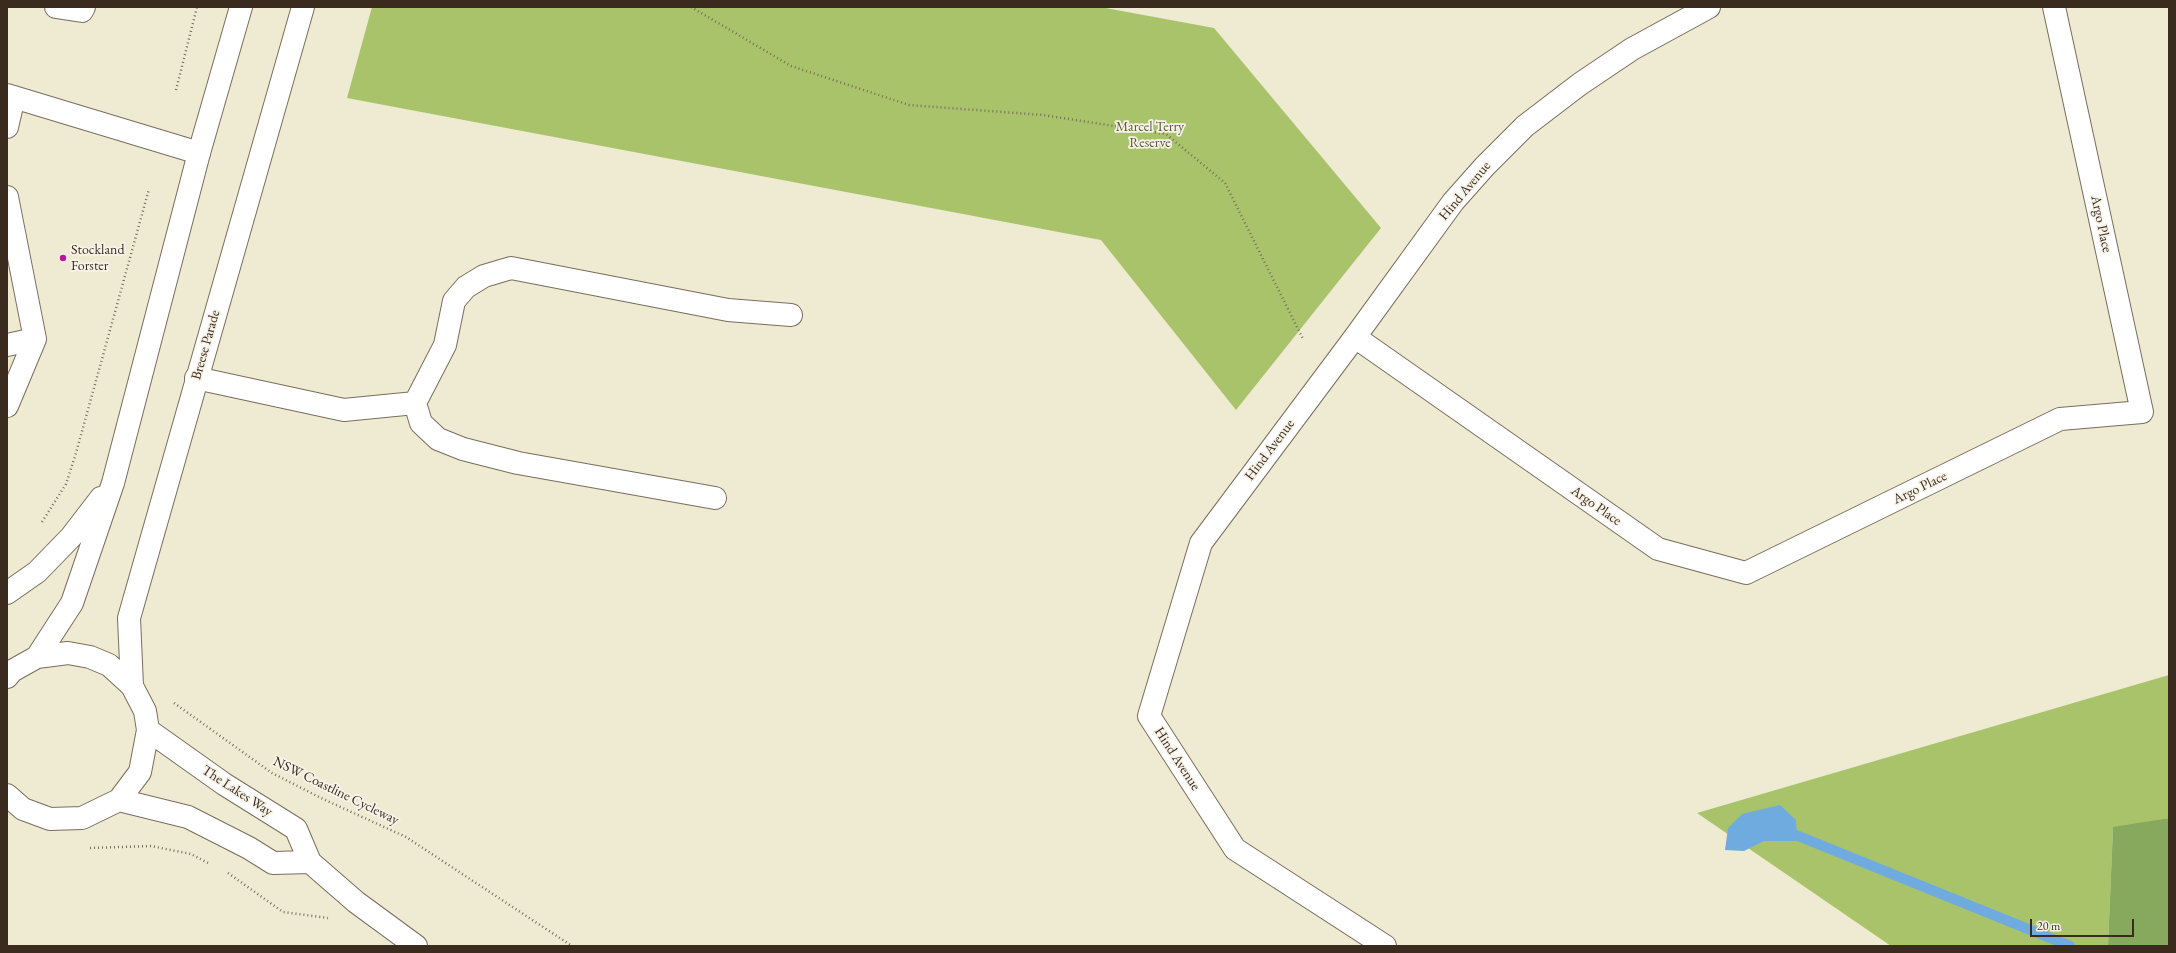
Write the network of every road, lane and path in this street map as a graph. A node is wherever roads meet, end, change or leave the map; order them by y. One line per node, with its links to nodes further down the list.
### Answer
1 (56, 7): 2 (street)
2 (84, 7)
3 (197, 7): 9 (path)
4 (241, 7): 12 (street)
5 (303, 7): 21 (street, Breese Parade)
6 (691, 7): 19 (path)
7 (1709, 7): 17 (street, Hind Avenue)
8 (2054, 7): 17 (street, Argo Place)
9 (176, 90)
10 (10, 96): 11 (street); 12 (street)
11 (7, 127)
12 (199, 153): 24 (street)
13 (149, 189): 26 (path)
14 (7, 197): 15 (street)
15 (13, 256): 18 (street)
16 (792, 315): 22 (street)
17 (1355, 337): 42 (street, Hind Avenue)
18 (35, 339): 20 (street); 23 (street)
19 (1303, 340)
20 (7, 345)
21 (196, 378): 22 (street); 30 (street, Breese Parade)
22 (415, 403): 25 (street)
23 (7, 406)
24 (113, 483): 27 (street); 28 (street)
25 (714, 498)
26 (39, 527)
27 (7, 592)
28 (37, 657): 29 (street); 30 (street)
29 (9, 673)
30 (132, 686): 32 (street)
31 (168, 698): 41 (path, NSW Coastline Cycleway)
32 (148, 730): 34 (street); 36 (street, The Lakes Way)
33 (7, 795): 34 (street)
34 (119, 800): 36 (street)
35 (85, 848): 37 (path)
36 (310, 862): 40 (street, The Lakes Way)
37 (210, 864)
38 (224, 871): 39 (path)
39 (330, 918)
40 (416, 946)
41 (572, 946)
42 (1385, 946)

